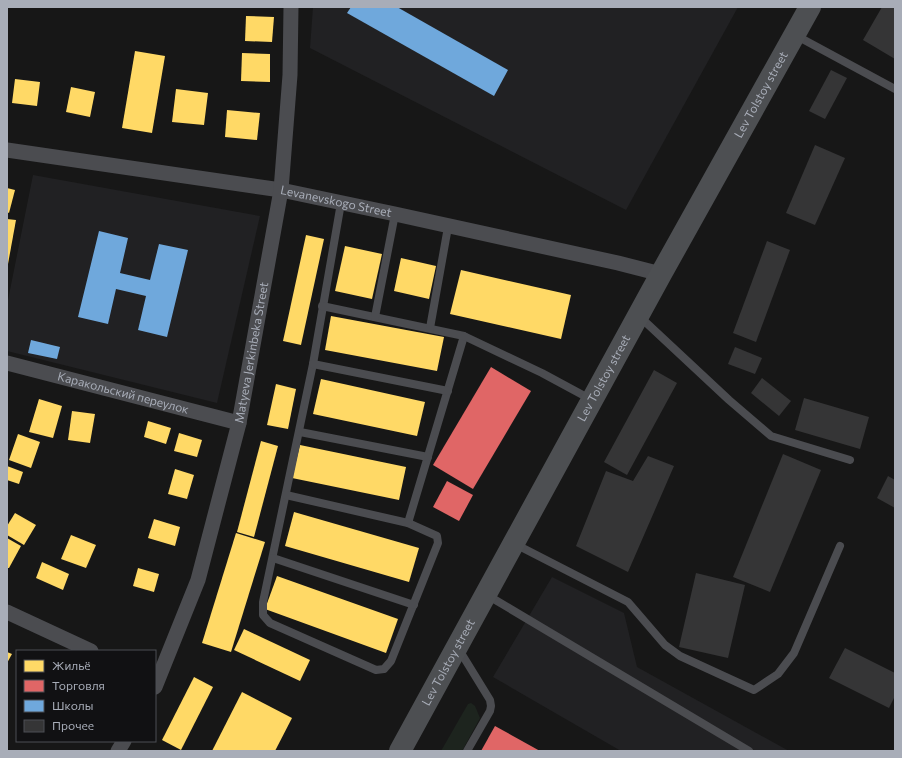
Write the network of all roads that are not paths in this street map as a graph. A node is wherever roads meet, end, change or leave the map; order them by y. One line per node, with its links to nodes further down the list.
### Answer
1 (291, 7): 6 (street, Matyeva Jerkinbeka Street)
2 (810, 7): 3 (main road, Lev Tolstoy street)
3 (794, 35): 4 (lane); 10 (main road, Lev Tolstoy street)
4 (895, 89)
5 (7, 150): 6 (street, Levanevskogo Street)
6 (281, 190): 7 (street, Levanevskogo Street); 20 (street, Matyeva Jerkinbeka Street)
7 (341, 202): 8 (street, Levanevskogo Street); 11 (lane)
8 (395, 214): 9 (street, Levanevskogo Street); 13 (lane)
9 (448, 226): 10 (street, Levanevskogo Street); 14 (lane)
10 (661, 274): 12 (main road, Lev Tolstoy street)
11 (322, 306): 13 (lane); 17 (lane)
12 (639, 315): 19 (main road, Lev Tolstoy street); 23 (lane)
13 (375, 317): 14 (lane)
14 (430, 328): 15 (lane)
15 (464, 336): 18 (lane); 19 (lane)
16 (7, 363): 20 (street, Каракольский переулок)
17 (313, 364): 18 (lane); 21 (lane)
18 (448, 391): 22 (lane)
19 (592, 400): 26 (main road, Lev Tolstoy street)
20 (238, 423): 34 (street, Matyeva Jerkinbeka Street)
21 (300, 432): 22 (lane); 24 (lane)
22 (428, 457): 25 (lane)
23 (850, 460)
24 (286, 495): 25 (lane); 28 (lane)
25 (408, 523): 30 (lane)
26 (515, 544): 27 (lane); 29 (main road, Lev Tolstoy street)
27 (840, 546)
28 (273, 558): 30 (lane); 30 (lane)
29 (486, 595): 32 (main road, Lev Tolstoy street); 39 (lane)
30 (414, 605)
31 (7, 612): 33 (street)
32 (458, 647): 37 (main road, Lev Tolstoy street); 38 (lane)
33 (89, 650)
34 (156, 683)
35 (123, 742): 36 (street)
36 (118, 751)
37 (400, 751)
38 (468, 751)
39 (749, 751)

